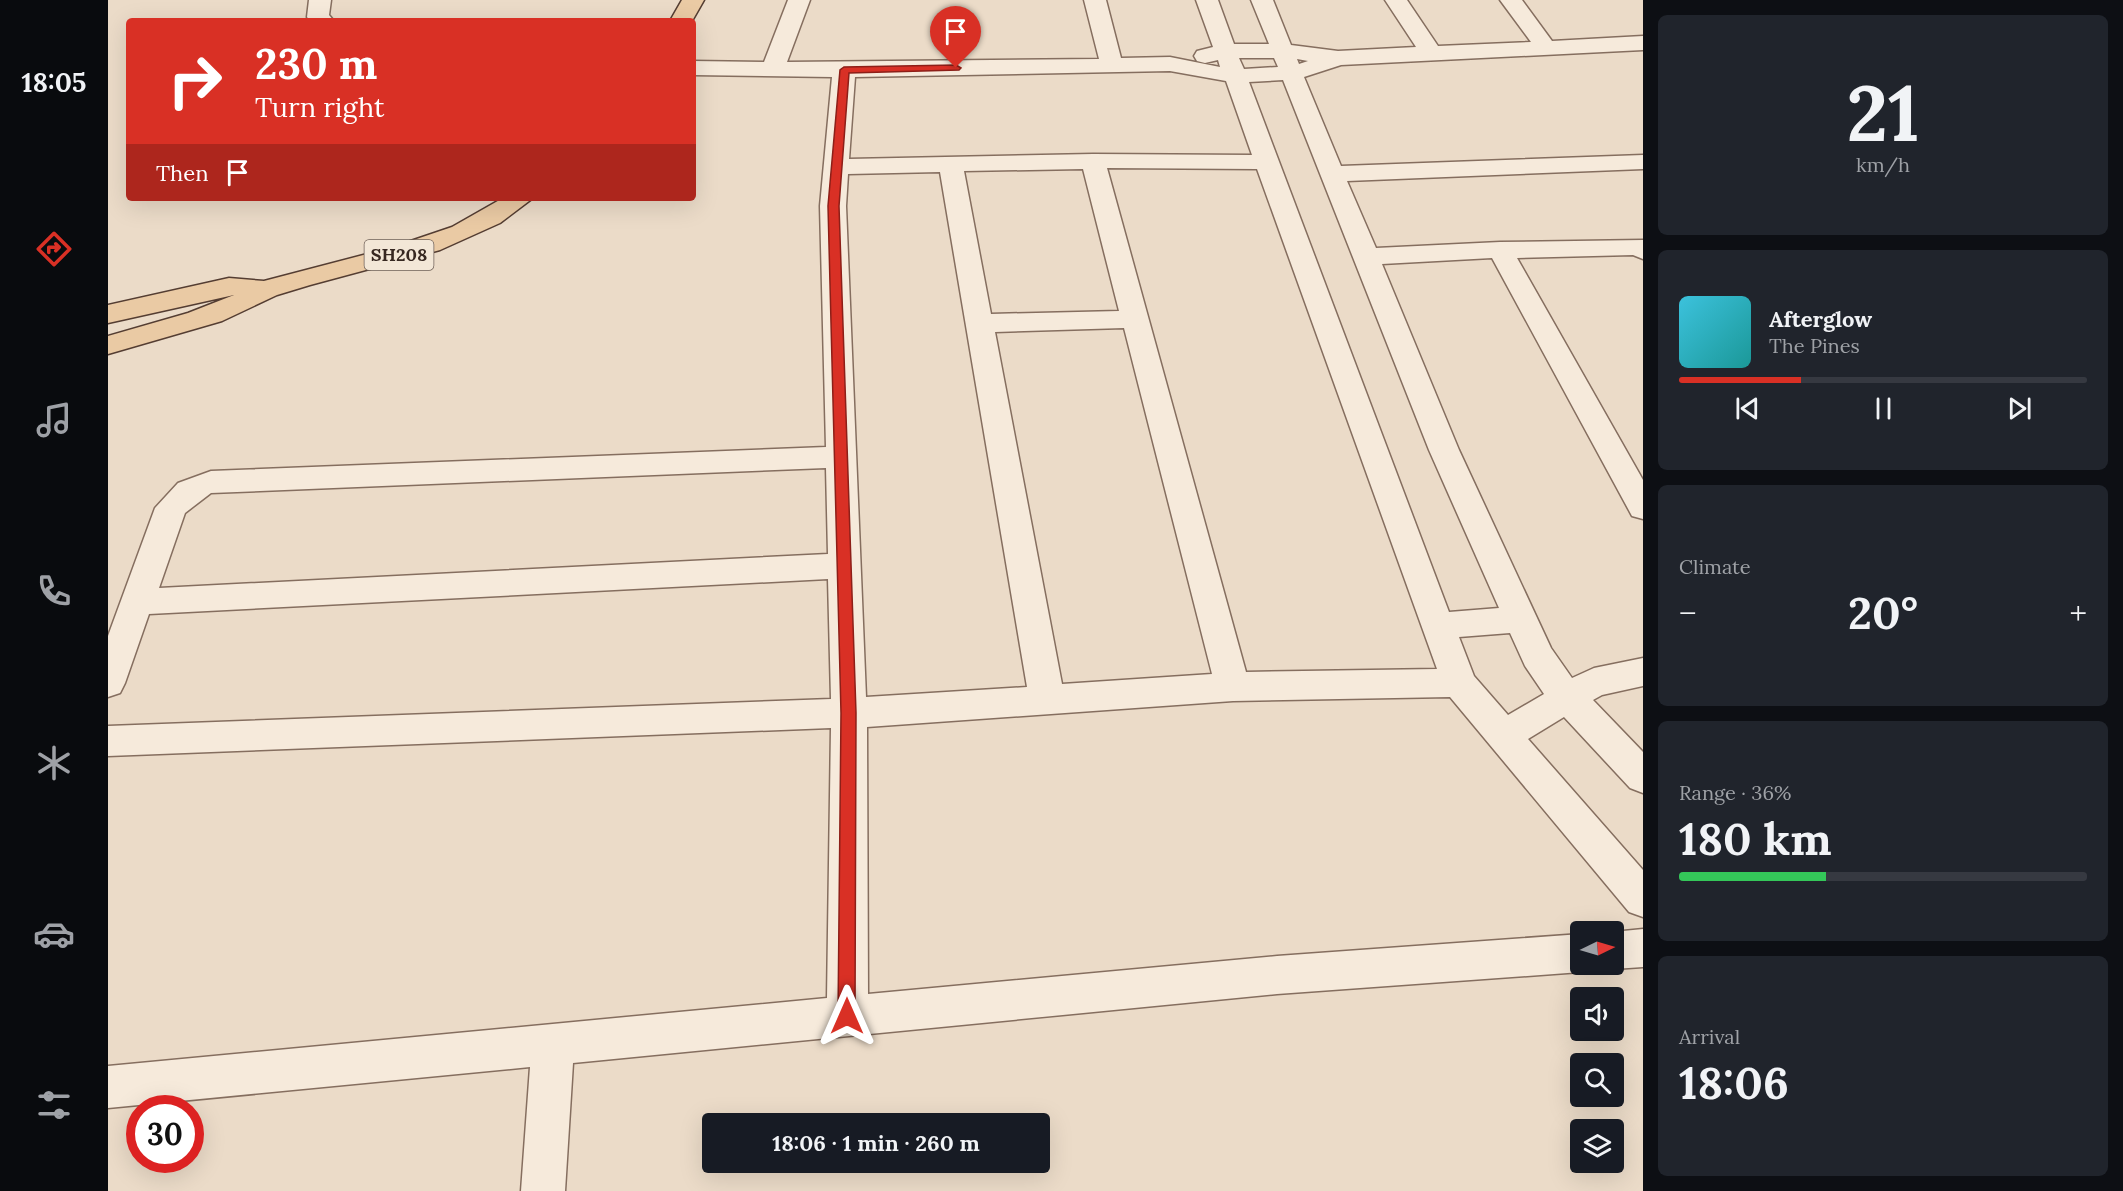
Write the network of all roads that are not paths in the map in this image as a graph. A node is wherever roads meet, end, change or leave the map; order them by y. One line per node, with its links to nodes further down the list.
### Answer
1 (320, 0): 9 (street)
2 (693, 0): 10 (main road)
3 (799, 0): 18 (street)
4 (1095, 0): 16 (street)
5 (1207, 0): 15 (street)
6 (1262, 0): 14 (street)
7 (1396, 0): 13 (street)
8 (1511, 0): 12 (street)
9 (319, 18)
10 (683, 18)
11 (1643, 43): 12 (street)
12 (1545, 46): 13 (street)
13 (1431, 53): 14 (street)
14 (1289, 62): 15 (street); 25 (street)
15 (1230, 63): 16 (street); 21 (street)
16 (1112, 65): 19 (street)
17 (696, 68): 18 (street)
18 (773, 69): 19 (street)
19 (844, 70): 24 (street)
20 (1093, 161): 21 (street); 23 (street); 32 (street)
21 (1267, 162): 40 (street)
22 (1643, 162): 25 (street)
23 (951, 165): 24 (street); 33 (street)
24 (836, 167): 35 (street)
25 (1334, 174): 29 (street)
26 (516, 201): 30 (main road, SH208)
27 (1500, 250): 28 (street); 29 (street); 36 (street)
28 (1643, 251)
29 (1367, 257): 39 (street)
30 (268, 290): 31 (main road, SH208); 34 (main road, SH208)
31 (108, 314)
32 (1135, 320): 33 (street); 44 (street)
33 (980, 323): 46 (street)
34 (108, 345)
35 (840, 457): 37 (street); 38 (street)
36 (1643, 508)
37 (844, 566): 38 (street); 47 (street)
38 (138, 602): 42 (street)
39 (1521, 619): 40 (street); 45 (street)
40 (1437, 626): 43 (street)
41 (1643, 672): 45 (street)
42 (108, 683)
43 (1459, 683): 44 (street); 48 (street)
44 (1233, 687): 46 (street)
45 (1567, 697): 48 (street); 50 (street)
46 (1047, 700): 47 (street)
47 (849, 713): 49 (street); 55 (street)
48 (1502, 736): 51 (street)
49 (108, 741)
50 (1643, 777)
51 (1643, 899)
52 (1643, 948): 53 (street)
53 (1624, 949)
54 (1570, 953): 55 (street)
55 (847, 1016): 56 (street)
56 (553, 1045): 57 (street); 58 (street)
57 (108, 1087)
58 (543, 1191)

